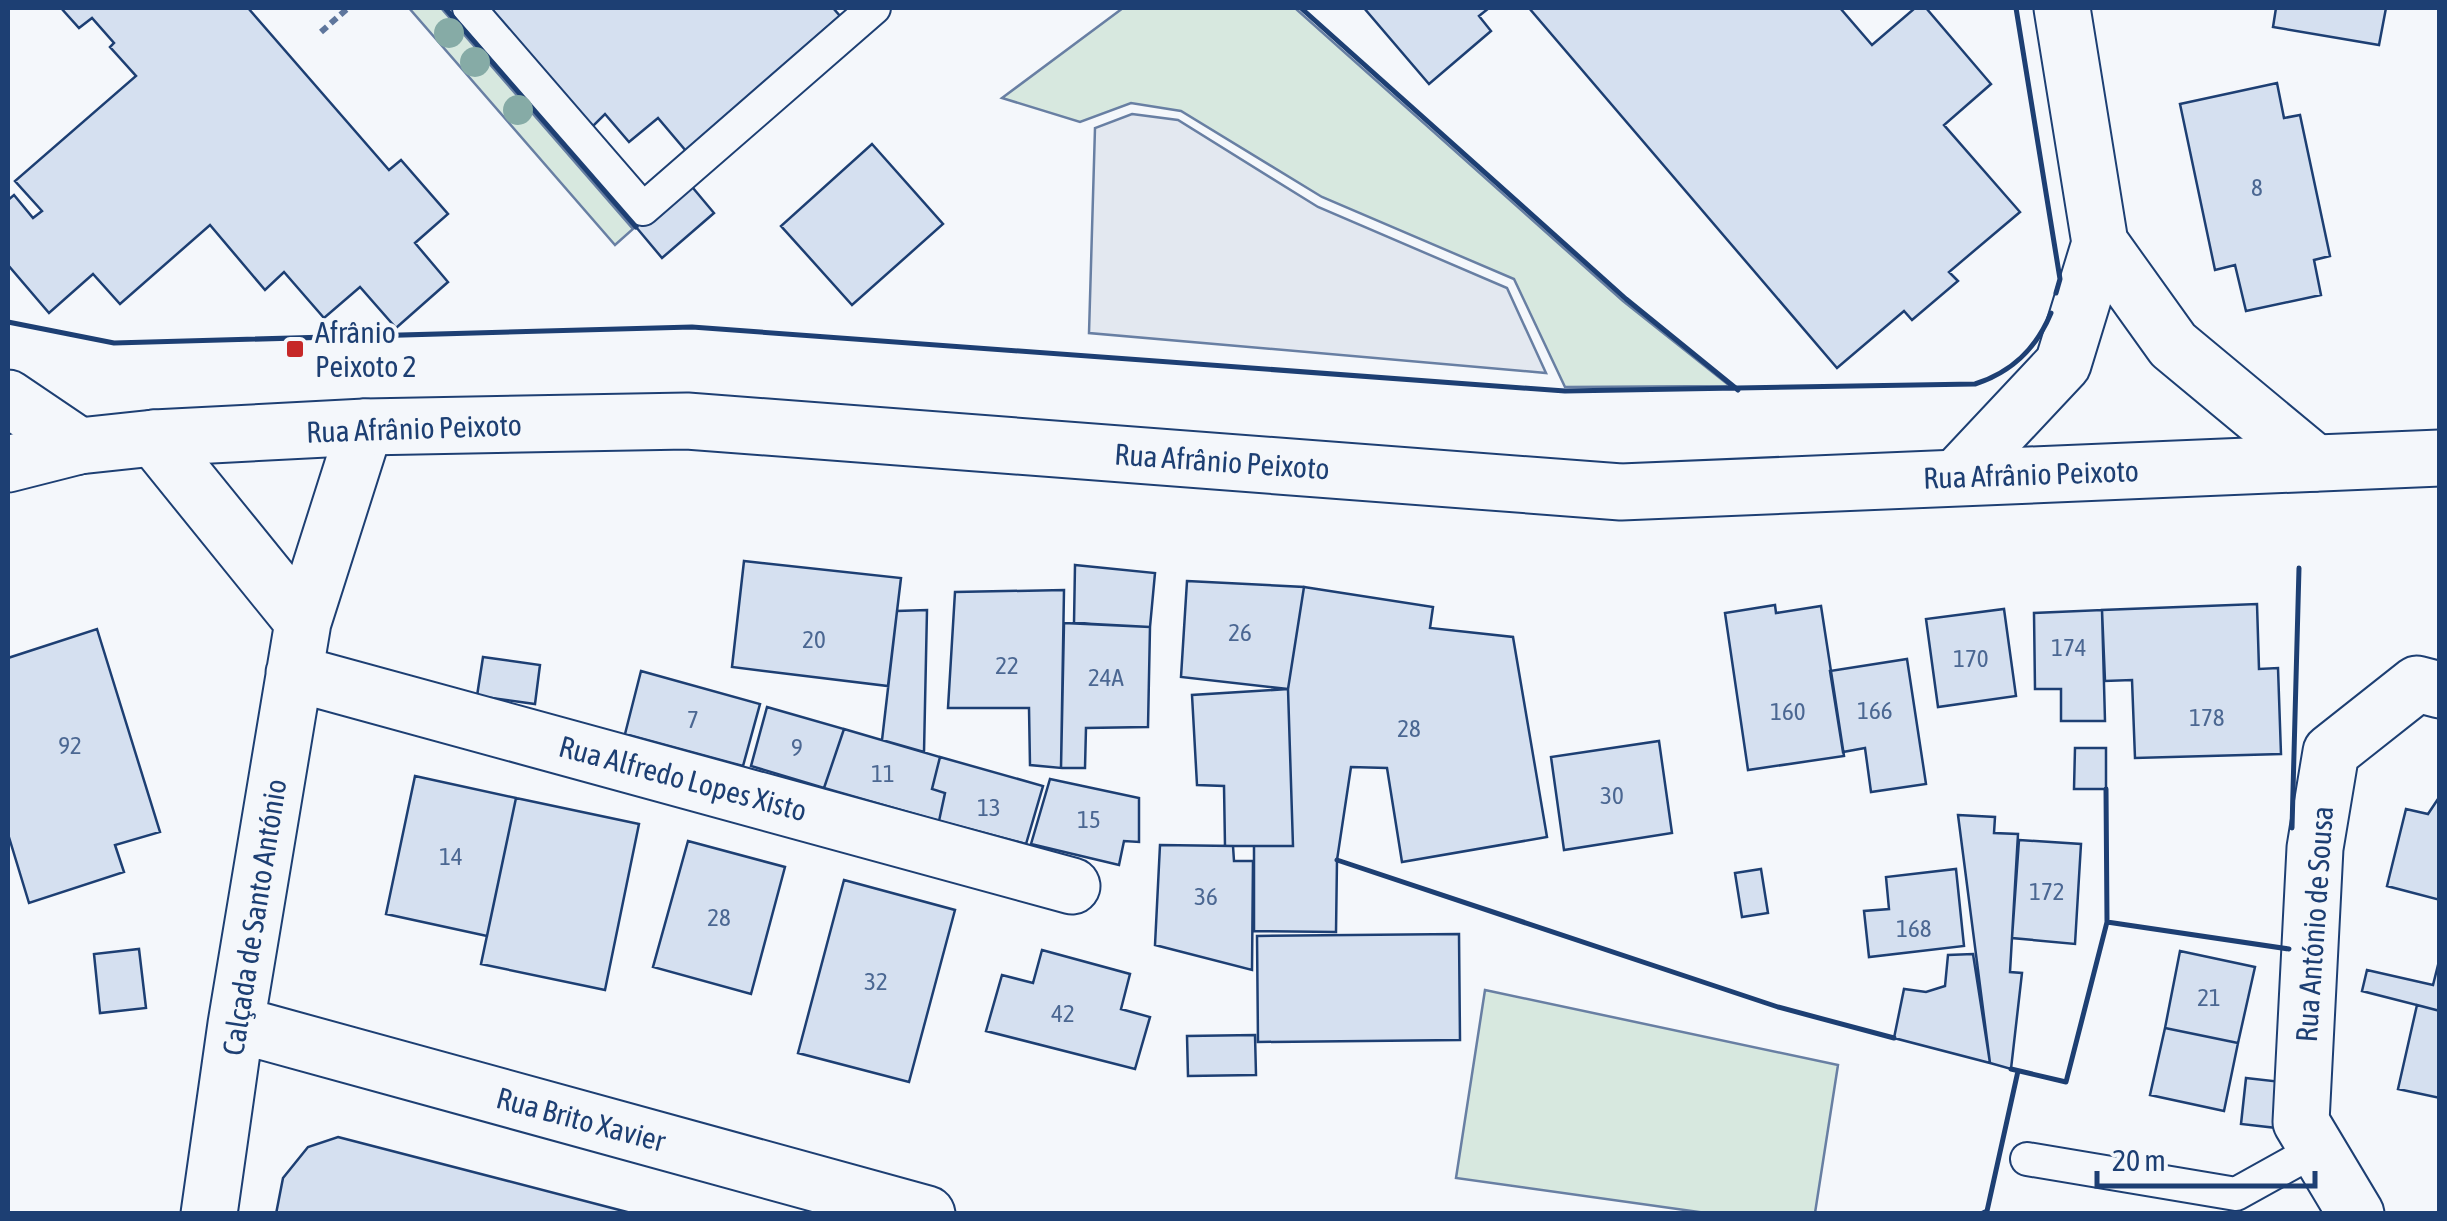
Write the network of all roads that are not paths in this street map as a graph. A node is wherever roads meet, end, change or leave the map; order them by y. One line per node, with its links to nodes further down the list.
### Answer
1 (469, 8): 2 (lane)
2 (874, 8)
3 (2062, 8): 4 (street)
4 (2100, 242): 10 (street); 12 (street)
5 (8, 398): 8 (street)
6 (365, 427): 7 (street, Rua Afrânio Peixoto); 12 (street, Rua Afrânio Peixoto); 13 (street, Calçada de Santo António)
7 (154, 438): 8 (street, Rua Afrânio Peixoto); 13 (street)
8 (79, 446): 11 (street, Rua Afrânio Peixoto)
9 (2440, 458): 10 (street, Rua Afrânio Peixoto)
10 (2315, 462): 12 (street, Rua Afrânio Peixoto)
11 (8, 464)
12 (1957, 478)
13 (298, 647): 15 (street, Rua Alfredo Lopes Xisto); 16 (street, Calçada de Santo António)
14 (2440, 690): 17 (street, Rua António de Sousa)
15 (1072, 886)
16 (236, 1024): 19 (street, Calçada de Santo António); 20 (street, Rua Brito Xavier)
17 (2316, 1149): 18 (lane); 21 (street, Rua António de Sousa)
18 (2027, 1159)
19 (209, 1214)
20 (927, 1214)
21 (2356, 1214)

